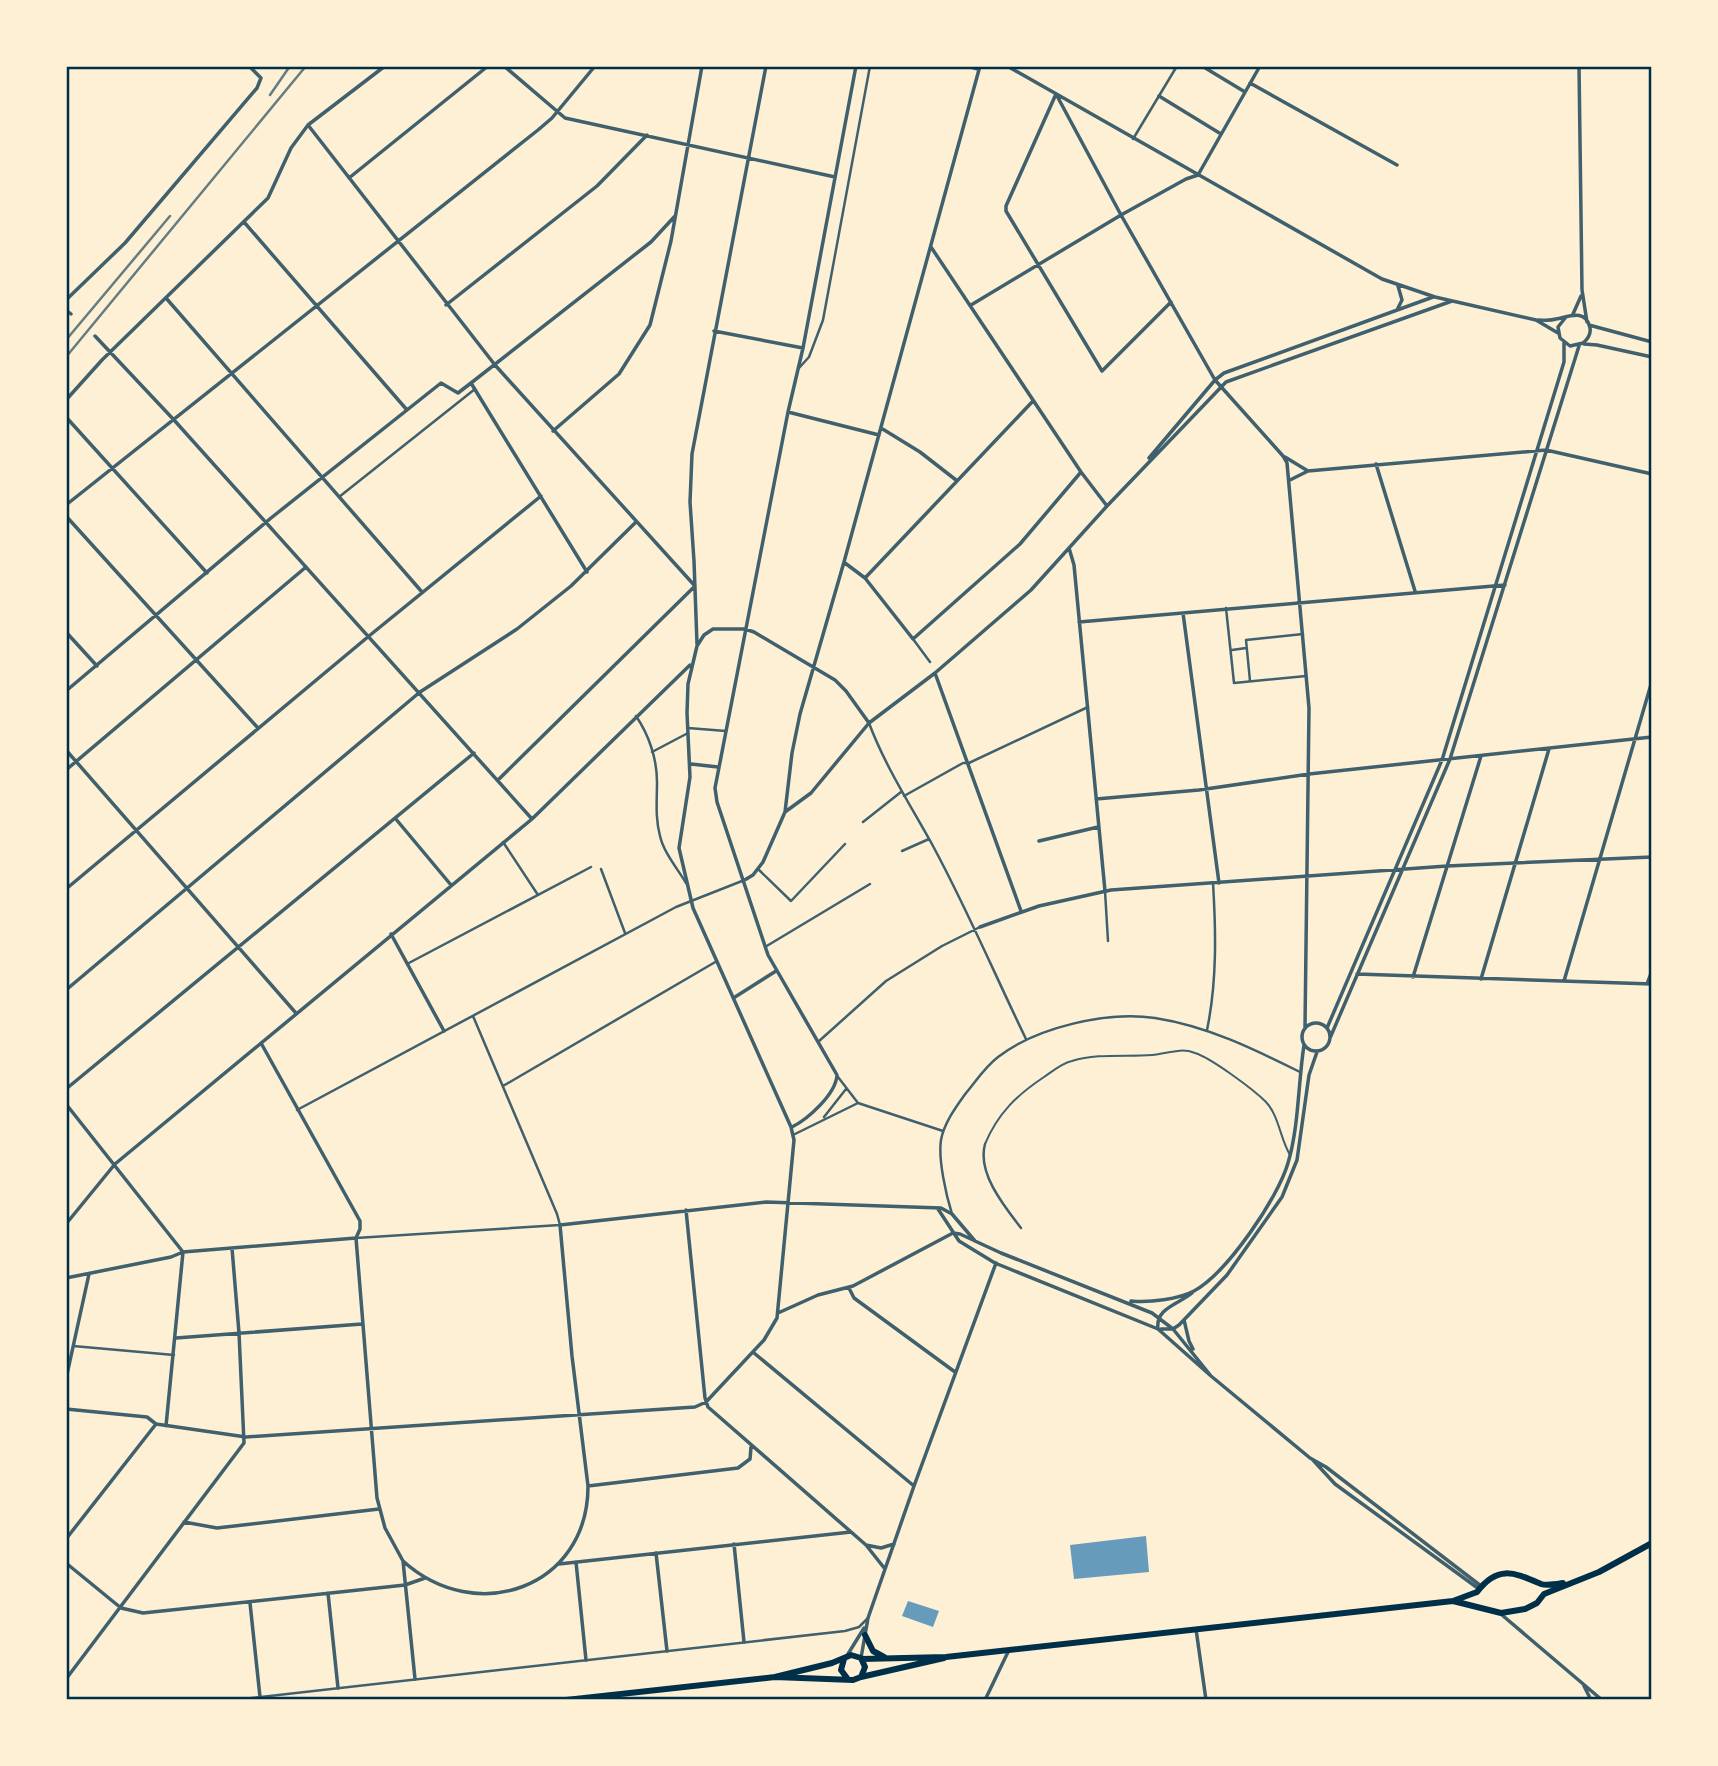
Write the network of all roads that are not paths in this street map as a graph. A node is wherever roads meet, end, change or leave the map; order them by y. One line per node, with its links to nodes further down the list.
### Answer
1 (249, 66): 17 (street)
2 (385, 66): 23 (street)
3 (488, 66): 32 (street)
4 (505, 66): 22 (street)
5 (595, 66): 22 (street)
6 (702, 66): 27 (street)
7 (766, 66): 28 (street)
8 (856, 66): 31 (street)
9 (870, 66): 66 (street)
10 (967, 66): 16 (street)
11 (1007, 66): 20 (street)
12 (1177, 66): 21 (street)
13 (1202, 66): 19 (street)
14 (1259, 66): 18 (street)
15 (1579, 66): 40 (street)
16 (979, 68): 37 (street)
17 (256, 69): 43 (street)
18 (1250, 83): 19 (street); 29 (street)
19 (1245, 92): 24 (street)
20 (1056, 94): 26 (street); 33 (street); 38 (street)
21 (1159, 96): 24 (street); 26 (street)
22 (556, 113): 25 (street); 36 (street)
23 (308, 125): 32 (street); 35 (street)
24 (1221, 134): 30 (street)
25 (647, 135): 27 (street); 46 (street)
26 (1133, 139): 30 (street)
27 (689, 145): 28 (street); 34 (street)
28 (749, 160): 31 (street); 56 (street)
29 (1397, 165)
30 (1198, 175): 33 (street); 39 (street)
31 (835, 177): 62 (street)
32 (349, 178): 36 (street)
33 (1121, 215): 38 (street); 45 (street)
34 (675, 216): 65 (street); 79 (street)
35 (244, 222): 42 (street); 47 (street)
36 (398, 242): 46 (street); 47 (street)
37 (931, 247): 48 (street); 78 (street)
38 (1037, 264): 45 (street); 48 (street)
39 (1398, 286): 41 (street); 50 (street)
40 (1582, 290): 52 (street); 55 (street)
41 (1435, 297): 44 (street); 50 (street)
42 (166, 298): 63 (street); 67 (street)
43 (66, 300)
44 (1452, 301): 54 (street); 70 (street)
45 (1171, 302): 68 (street)
46 (446, 305): 65 (street)
47 (318, 306): 67 (street); 74 (street)
48 (971, 306): 73 (street)
49 (66, 310): 51 (street)
50 (1396, 311): 68 (street)
51 (71, 314)
52 (1572, 314): 53 (street); 55 (street)
53 (1566, 317): 54 (street); 57 (street)
54 (1536, 320): 57 (street)
55 (1588, 324): 59 (street); 61 (street)
56 (714, 331): 62 (street); 108 (street)
57 (1558, 333): 60 (street)
58 (95, 336): 63 (street)
59 (1651, 341)
60 (1564, 343): 61 (street); 81 (street)
61 (1580, 345): 64 (street); 82 (street)
62 (803, 348): 66 (street)
63 (111, 351): 72 (street); 77 (street)
64 (1651, 357)
65 (495, 365): 69 (street); 79 (street)
66 (797, 371): 75 (street)
67 (232, 374): 77 (street); 89 (street)
68 (1215, 380): 70 (street); 92 (street)
69 (471, 383): 71 (street); 74 (street)
70 (1222, 387): 83 (street); 92 (street)
71 (475, 389): 93 (street); 94 (street)
72 (66, 400)
73 (1033, 401): 87 (street); 90 (street)
74 (407, 410): 89 (street)
75 (788, 412): 80 (street); 116 (street)
76 (66, 417): 85 (street)
77 (174, 420): 85 (street); 99 (street)
78 (881, 428): 80 (street); 90 (street)
79 (553, 430): 98 (street)
80 (879, 435): 101 (street)
81 (1538, 450): 82 (street); 84 (street); 106 (street)
82 (1546, 450): 88 (street); 107 (street)
83 (1283, 456): 86 (street); 91 (street)
84 (1376, 464): 86 (street); 109 (street)
85 (112, 468): 95 (street); 104 (street)
86 (1308, 471): 91 (street)
87 (1080, 472): 96 (street); 120 (street)
88 (1651, 474)
89 (323, 478): 94 (street); 99 (street)
90 (956, 480): 105 (street)
91 (1290, 480): 111 (street)
92 (1127, 484): 96 (street)
93 (541, 496): 103 (street); 110 (street)
94 (339, 497): 110 (street)
95 (66, 505)
96 (1107, 506): 100 (street)
97 (66, 516): 114 (street)
98 (636, 522): 103 (street); 108 (street)
99 (266, 523): 102 (street); 104 (street)
100 (1069, 548): 115 (street); 129 (street)
101 (844, 562): 105 (street); 128 (street)
102 (306, 567): 119 (street); 124 (street)
103 (587, 572): 134 (street)
104 (207, 573): 114 (street)
105 (865, 578): 120 (street)
106 (1496, 584): 107 (street); 109 (street); 150 (street)
107 (1505, 585): 149 (street)
108 (695, 586): 121 (street); 157 (street)
109 (1415, 591): 111 (street)
110 (423, 592): 119 (street)
111 (1301, 602): 112 (street); 118 (street)
112 (1226, 608): 113 (street); 123 (street)
113 (1183, 613): 115 (street); 158 (street)
114 (156, 615): 124 (street); 127 (street)
115 (1079, 622): 135 (street)
116 (746, 629): 121 (street); 128 (street); 140 (street)
117 (66, 632): 127 (street)
118 (1303, 634): 122 (street); 130 (street)
119 (369, 636): 134 (street); 138 (street)
120 (913, 639): 125 (street)
121 (697, 646): 126 (street)
122 (1246, 648): 123 (street); 132 (street)
123 (1231, 650): 132 (street)
124 (196, 659): 138 (street); 151 (street)
125 (930, 662)
126 (691, 664): 136 (street); 139 (street)
127 (97, 666): 133 (street)
128 (815, 666): 137 (street); 162 (street)
129 (935, 673): 137 (street); 152 (street)
130 (1306, 676): 132 (street); 156 (street)
131 (1651, 681): 143 (street)
132 (1250, 682)
133 (66, 691)
134 (419, 692): 146 (street); 188 (street)
135 (1088, 707): 152 (street); 161 (street)
136 (636, 716): 147 (street); 164 (street)
137 (869, 723): 159 (street); 162 (street)
138 (258, 728): 167 (street)
139 (688, 728): 140 (street); 141 (street)
140 (726, 731): 154 (street)
141 (688, 733): 147 (street); 153 (street)
142 (1651, 737): 143 (street)
143 (1635, 738): 144 (street); 174 (street)
144 (1549, 748): 148 (street); 175 (street)
145 (66, 750): 151 (street)
146 (474, 752): 157 (street); 163 (street)
147 (652, 752): 185 (street)
148 (1481, 756): 149 (street); 176 (street)
149 (1450, 759): 150 (street); 180 (street)
150 (1442, 760): 156 (street); 181 (street)
151 (76, 761): 155 (street); 167 (street)
152 (969, 763): 160 (street); 193 (street)
153 (691, 764): 154 (street); 185 (street)
154 (718, 767): 183 (street)
155 (66, 770)
156 (1309, 774): 158 (street); 182 (street)
157 (498, 780): 164 (street)
158 (1207, 787): 161 (street); 184 (street)
159 (903, 791): 160 (street); 165 (street)
160 (904, 796): 168 (street)
161 (1096, 799): 166 (street)
162 (785, 812): 179 (street)
163 (395, 818): 187 (street); 198 (street)
164 (532, 819): 170 (street)
165 (863, 822)
166 (1098, 827): 169 (street); 190 (street)
167 (137, 830): 188 (street); 189 (street)
168 (929, 839): 172 (street); 194 (street)
169 (1039, 841)
170 (503, 842): 187 (street); 191 (street)
171 (845, 844): 179 (street)
172 (902, 851)
173 (1651, 857): 174 (street)
174 (1599, 859): 175 (street); 207 (street)
175 (1516, 863): 176 (street); 206 (street)
176 (1447, 866): 180 (street); 205 (street)
177 (592, 867): 191 (street)
178 (601, 869): 195 (street)
179 (758, 869): 183 (street)
180 (1402, 869): 181 (street); 204 (street)
181 (1393, 870): 182 (street); 214 (street)
182 (1308, 877): 184 (street); 213 (street)
183 (743, 881): 192 (street); 199 (street)
184 (1216, 883): 190 (street); 216 (street)
185 (686, 884): 192 (street)
186 (870, 884): 199 (street)
187 (451, 885): 196 (street)
188 (187, 888): 198 (street); 209 (street)
189 (66, 889)
190 (1105, 891): 193 (street); 197 (street)
191 (538, 895): 201 (street)
192 (691, 901): 195 (street); 200 (street)
193 (1021, 912): 194 (street)
194 (977, 928): 218 (street); 220 (street)
195 (625, 933): 212 (street)
196 (390, 934): 201 (street); 211 (street)
197 (1108, 942)
198 (239, 947): 211 (street); 226 (street)
199 (765, 947): 202 (street)
200 (717, 961): 210 (street); 225 (street)
201 (407, 964): 215 (street)
202 (776, 971): 210 (street); 220 (street)
203 (1651, 971): 208 (street)
204 (1357, 975): 205 (street); 217 (street)
205 (1413, 977): 206 (street)
206 (1482, 979): 207 (street)
207 (1564, 981): 208 (street)
208 (1649, 984)
209 (66, 990)
210 (735, 997): 232 (street)
211 (296, 1013): 219 (street)
212 (473, 1016): 215 (street); 225 (street)
213 (1306, 1027): 214 (street); 221 (street)
214 (1327, 1028): 217 (street)
215 (444, 1031): 230 (street)
216 (1206, 1031): 218 (street); 223 (street)
217 (1330, 1038): 222 (street)
218 (1026, 1039): 233 (street)
219 (261, 1043): 230 (street); 237 (street)
220 (818, 1043): 224 (street)
221 (1304, 1045): 222 (street); 223 (street)
222 (1317, 1052): 259 (street)
223 (1300, 1072): 236 (street)
224 (837, 1075): 227 (street); 232 (street)
225 (503, 1086): 243 (street)
226 (66, 1089)
227 (846, 1089): 228 (street); 231 (street)
228 (858, 1103): 231 (street); 233 (street)
229 (66, 1104): 237 (street)
230 (297, 1110): 246 (street)
231 (822, 1119): 234 (street)
232 (791, 1127): 234 (street)
233 (943, 1131): 241 (street)
234 (793, 1135): 238 (street)
235 (985, 1144): 236 (lane); 244 (street)
236 (1290, 1156): 255 (street)
237 (115, 1164): 242 (street); 249 (street)
238 (786, 1201): 239 (street); 240 (street); 257 (street)
239 (937, 1207): 241 (street); 245 (street)
240 (686, 1210): 243 (street); 272 (street)
241 (952, 1214): 247 (street)
242 (66, 1224)
243 (560, 1224): 246 (street); 274 (street)
244 (1021, 1228)
245 (953, 1233): 247 (street); 251 (street); 254 (street)
246 (356, 1238): 248 (street); 260 (street)
247 (975, 1241): 250 (street)
248 (232, 1248): 249 (street); 263 (street)
249 (183, 1252): 252 (street); 264 (street)
250 (1000, 1253): 251 (street); 251 (street); 256 (street)
251 (995, 1263): 261 (street); 269 (street)
252 (89, 1274): 253 (street); 265 (street)
253 (66, 1278)
254 (849, 1288): 257 (street); 269 (street)
255 (1192, 1293): 256 (street); 258 (street)
256 (1124, 1300): 258 (street)
257 (778, 1313): 266 (street)
258 (1159, 1318): 261 (street); 262 (street)
259 (1184, 1320): 262 (street); 268 (street)
260 (363, 1324): 263 (street); 277 (street)
261 (1158, 1329): 262 (street); 270 (street)
262 (1173, 1329): 268 (street)
263 (239, 1333): 264 (street); 278 (street)
264 (176, 1338): 267 (street)
265 (73, 1346): 267 (street); 271 (street)
266 (753, 1353): 272 (street); 282 (street)
267 (174, 1355): 276 (street)
268 (1198, 1357): 270 (street)
269 (956, 1372): 282 (street)
270 (1211, 1376): 280 (street)
271 (66, 1379)
272 (706, 1402): 274 (street); 279 (street)
273 (66, 1409): 275 (street)
274 (581, 1415): 277 (street); 281 (street)
275 (156, 1424): 276 (street); 286 (street)
276 (166, 1426): 278 (street)
277 (370, 1428): 278 (street); 283 (street)
278 (246, 1437): 284 (street)
279 (751, 1447): 281 (street); 285 (street)
280 (1310, 1458): 301 (street); 301 (street)
281 (588, 1486): 295 (street)
282 (914, 1486): 289 (street)
283 (379, 1509): 284 (street); 292 (street)
284 (184, 1522): 307 (street)
285 (851, 1532): 288 (street); 290 (street)
286 (66, 1539)
287 (1651, 1542): 298 (main road)
288 (734, 1544): 291 (street); 313 (street)
289 (894, 1544): 290 (street); 296 (street)
290 (866, 1545): 296 (street)
291 (656, 1553): 293 (street); 315 (street)
292 (403, 1561): 297 (street); 300 (street)
293 (576, 1562): 295 (street); 320 (street)
294 (66, 1563): 307 (street)
295 (557, 1564): 297 (street)
296 (885, 1569): 309 (street)
297 (425, 1578): 300 (street)
298 (1572, 1583): 299 (main road); 303 (main road)
299 (1542, 1584): 301 (main road); 303 (main road)
300 (405, 1585): 302 (street); 324 (street)
301 (1479, 1589): 304 (main road); 306 (main road)
302 (328, 1594): 305 (street); 327 (street)
303 (1544, 1594): 308 (main road)
304 (1453, 1601): 306 (main road); 311 (main road)
305 (250, 1603): 307 (street); 328 (street)
306 (1480, 1606): 308 (main road)
307 (121, 1608): 323 (street)
308 (1501, 1613): 326 (street)
309 (868, 1618): 310 (street); 313 (street)
310 (866, 1626): 312 (street); 317 (street)
311 (1196, 1628): 314 (main road); 332 (street)
312 (864, 1635): 318 (main road); 319 (street)
313 (744, 1642): 315 (street)
314 (1009, 1650): 316 (main road); 331 (street)
315 (667, 1651): 320 (street)
316 (946, 1657): 318 (main road); 322 (main road)
317 (845, 1658): 319 (main road); 321 (main road); 325 (main road)
318 (889, 1658): 319 (main road)
319 (862, 1659): 322 (main road)
320 (586, 1660): 324 (street)
321 (775, 1677): 325 (main road); 330 (main road)
322 (861, 1677): 325 (main road)
323 (66, 1679)
324 (415, 1679): 327 (street)
325 (851, 1679)
326 (1583, 1684): 333 (street); 334 (street)
327 (338, 1688): 328 (street)
328 (260, 1697): 329 (street)
329 (234, 1699)
330 (566, 1699)
331 (985, 1699)
332 (1206, 1699)
333 (1591, 1699)
334 (1602, 1699)

